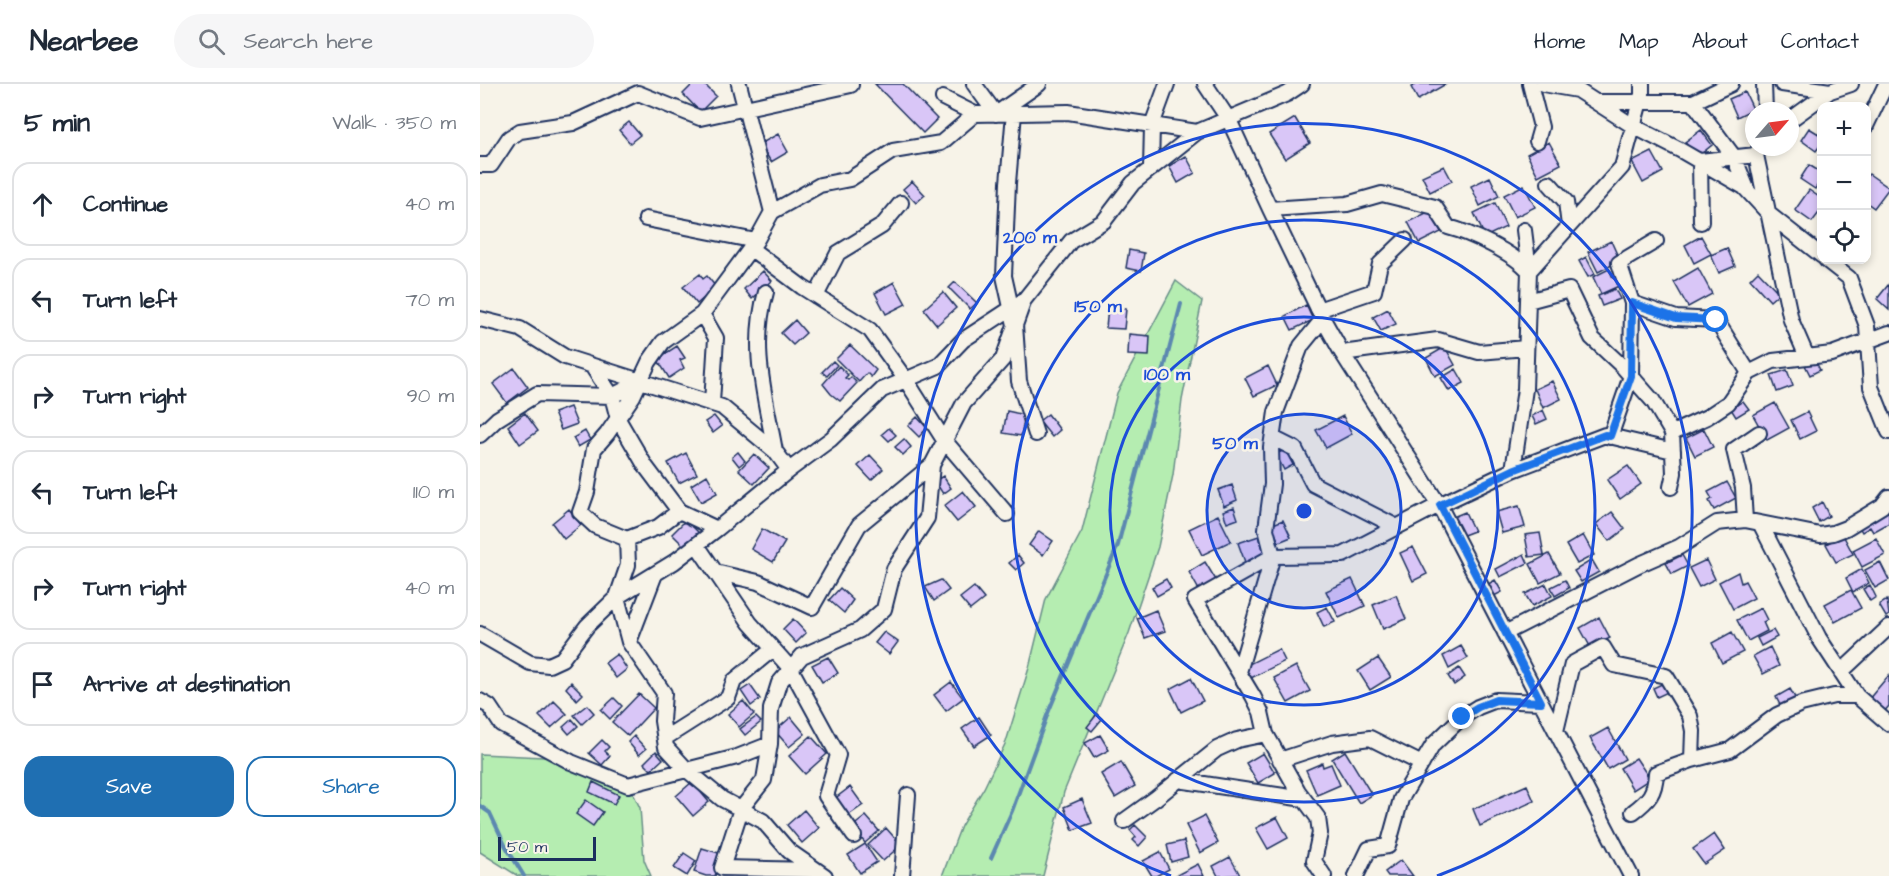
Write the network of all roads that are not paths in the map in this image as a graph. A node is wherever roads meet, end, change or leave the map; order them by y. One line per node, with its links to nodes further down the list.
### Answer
1 (739, 84): 23 (street)
2 (974, 84): 27 (street)
3 (1039, 84): 24 (street)
4 (1167, 84): 30 (street)
5 (1205, 84): 29 (street)
6 (1302, 84): 29 (street)
7 (1530, 84): 33 (street)
8 (1543, 84): 16 (street)
9 (1642, 84): 20 (street)
10 (1731, 84): 21 (street)
11 (1764, 84): 22 (street)
12 (1782, 84): 17 (street)
13 (1851, 84): 17 (street)
14 (1886, 84): 28 (street)
15 (851, 85): 23 (street)
16 (1573, 87): 19 (street)
17 (1830, 91): 25 (street)
18 (943, 98): 26 (street)
19 (1595, 102): 20 (street); 31 (street)
20 (1640, 102): 21 (street); 31 (street)
21 (1693, 102): 36 (street)
22 (1765, 102)
23 (745, 108): 38 (street); 44 (street)
24 (1013, 108): 27 (street); 30 (street); 63 (street)
25 (1799, 113)
26 (975, 114): 27 (street); 44 (street)
27 (996, 114)
28 (1871, 116)
29 (1229, 120): 32 (street); 43 (street)
30 (1152, 125): 32 (street); 39 (street)
31 (1633, 126): 37 (street); 48 (street)
32 (1197, 132): 39 (street)
33 (1537, 141)
34 (1745, 154): 36 (street)
35 (1759, 156): 45 (street)
36 (1734, 157): 37 (street); 41 (street)
37 (1700, 161): 41 (street); 47 (street)
38 (480, 165)
39 (1151, 169): 60 (street)
40 (1549, 183): 48 (street)
41 (1747, 190): 45 (street)
42 (901, 203): 59 (street)
43 (1270, 209): 56 (street); 65 (street)
44 (772, 212): 52 (street)
45 (1770, 216): 53 (street); 72 (street)
46 (646, 219): 52 (street)
47 (1701, 222)
48 (1569, 226): 56 (street)
49 (1524, 230): 56 (street)
50 (1405, 240): 65 (street)
51 (1656, 241): 62 (street)
52 (753, 244): 59 (street); 64 (street)
53 (1817, 253)
54 (1831, 264): 57 (street)
55 (1842, 264): 57 (street)
56 (1529, 271): 61 (street)
57 (1849, 278): 69 (street)
58 (766, 292): 89 (street)
59 (816, 296): 76 (street)
60 (1024, 300): 63 (street); 67 (street)
61 (1528, 301): 70 (street); 75 (street)
62 (1632, 303): 74 (street); 75 (street)
63 (1011, 309): 67 (street); 76 (street)
64 (702, 314): 77 (street); 79 (street)
65 (1321, 314): 71 (street); 87 (street)
66 (480, 319): 73 (street)
67 (1015, 325): 84 (street); 88 (street)
68 (1889, 333): 69 (street)
69 (1868, 342): 72 (street); 81 (street)
70 (1526, 348): 71 (street); 93 (street)
71 (1342, 353): 96 (street)
72 (1807, 357): 74 (street)
73 (592, 366): 77 (street); 78 (street)
74 (1749, 373): 82 (street)
75 (1631, 376): 82 (street); 86 (street)
76 (906, 380): 88 (street); 92 (street)
77 (640, 382): 78 (street); 79 (street); 80 (street)
78 (612, 396): 80 (street); 85 (street)
79 (712, 404): 89 (street)
80 (618, 419): 97 (street); 102 (street)
81 (1889, 432)
82 (1672, 433): 90 (street)
83 (1759, 433): 99 (street)
84 (1035, 434)
85 (480, 435)
86 (1610, 436): 90 (street); 93 (street)
87 (1273, 438): 100 (street); 104 (street)
88 (944, 440): 91 (street); 98 (street)
89 (775, 451): 92 (street)
90 (1673, 451): 94 (street)
91 (932, 465): 105 (street); 113 (street)
92 (789, 470): 101 (street)
93 (1513, 470): 96 (street)
94 (1671, 487)
95 (1889, 496): 99 (street)
96 (1440, 505): 100 (street); 109 (street)
97 (679, 511): 101 (street); 102 (street)
98 (1007, 514)
99 (1752, 521): 109 (street); 115 (street)
100 (1397, 527): 104 (street)
101 (717, 529): 103 (street)
102 (627, 539): 107 (street)
103 (697, 545): 105 (street); 106 (street)
104 (1273, 556): 114 (street); 114 (street)
105 (715, 572): 112 (street)
106 (655, 574): 107 (street); 111 (street)
107 (617, 597): 110 (street); 111 (street)
108 (1889, 627): 115 (street)
109 (1505, 633): 118 (street)
110 (480, 634)
111 (629, 642): 122 (street)
112 (773, 649): 113 (street); 122 (street)
113 (791, 669): 123 (street); 134 (street)
114 (1239, 672): 121 (street)
115 (1841, 672): 116 (street)
116 (1857, 696): 119 (street); 125 (street)
117 (480, 701): 127 (street)
118 (1541, 702): 120 (street); 126 (street)
119 (1889, 724)
120 (1556, 731): 125 (street); 139 (street)
121 (1266, 734): 124 (street); 128 (street)
122 (664, 738): 127 (street)
123 (770, 744): 127 (street); 131 (street)
124 (1280, 760): 126 (street); 130 (street)
125 (1692, 760): 132 (street)
126 (1422, 764): 138 (street)
127 (687, 770): 131 (street)
128 (1178, 780): 130 (street); 133 (street)
129 (908, 795): 136 (street)
130 (1304, 799): 137 (street)
131 (741, 809): 135 (street); 135 (street)
132 (1634, 812)
133 (1124, 821)
134 (854, 836)
135 (820, 873)
136 (902, 876)
137 (1324, 876)
138 (1356, 876)
139 (1630, 876)

